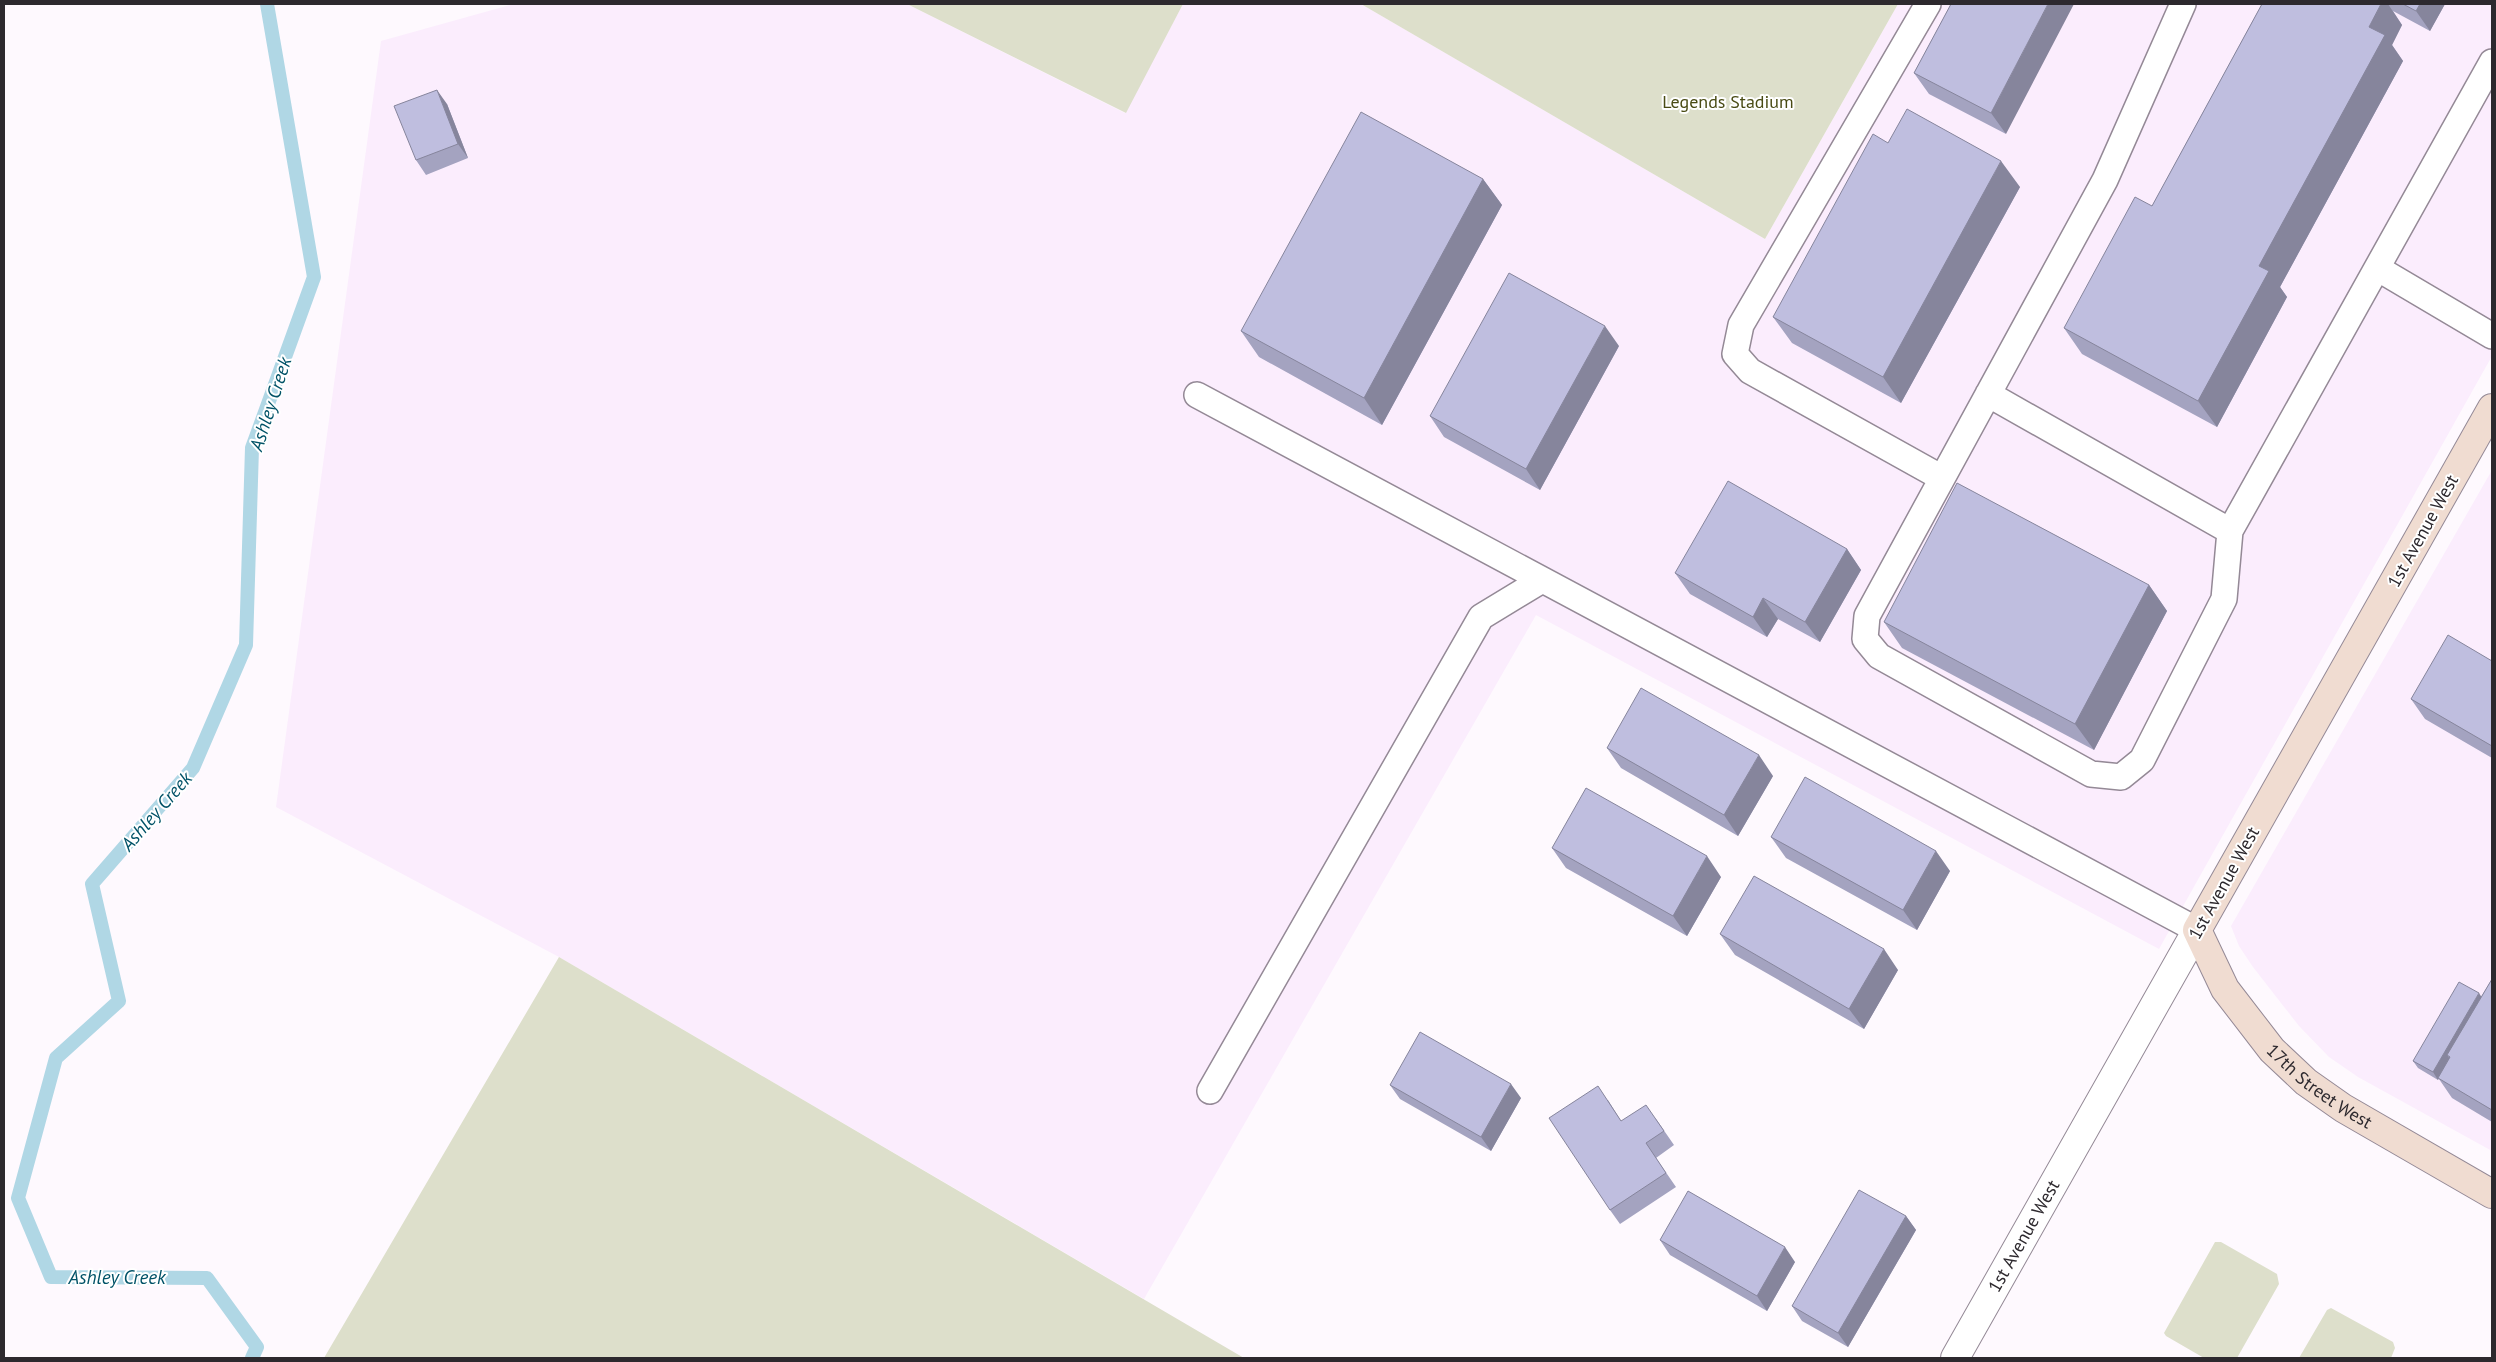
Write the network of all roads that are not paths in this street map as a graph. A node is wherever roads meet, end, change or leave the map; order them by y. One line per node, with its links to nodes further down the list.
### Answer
1 (1928, 4): 9 (lane)
2 (2183, 4): 6 (lane)
3 (2492, 62): 4 (lane)
4 (2377, 268): 5 (lane); 10 (lane)
5 (2492, 336)
6 (1988, 394): 9 (lane); 10 (lane)
7 (1197, 395): 11 (lane)
8 (2492, 408): 12 (street, 1st Avenue West)
9 (1942, 478): 10 (lane)
10 (2230, 531)
11 (1542, 580): 12 (lane); 13 (lane)
12 (2197, 930): 14 (street, 17th Street West); 15 (street, 1st Avenue West)
13 (1210, 1091)
14 (2492, 1194)
15 (1954, 1358)

